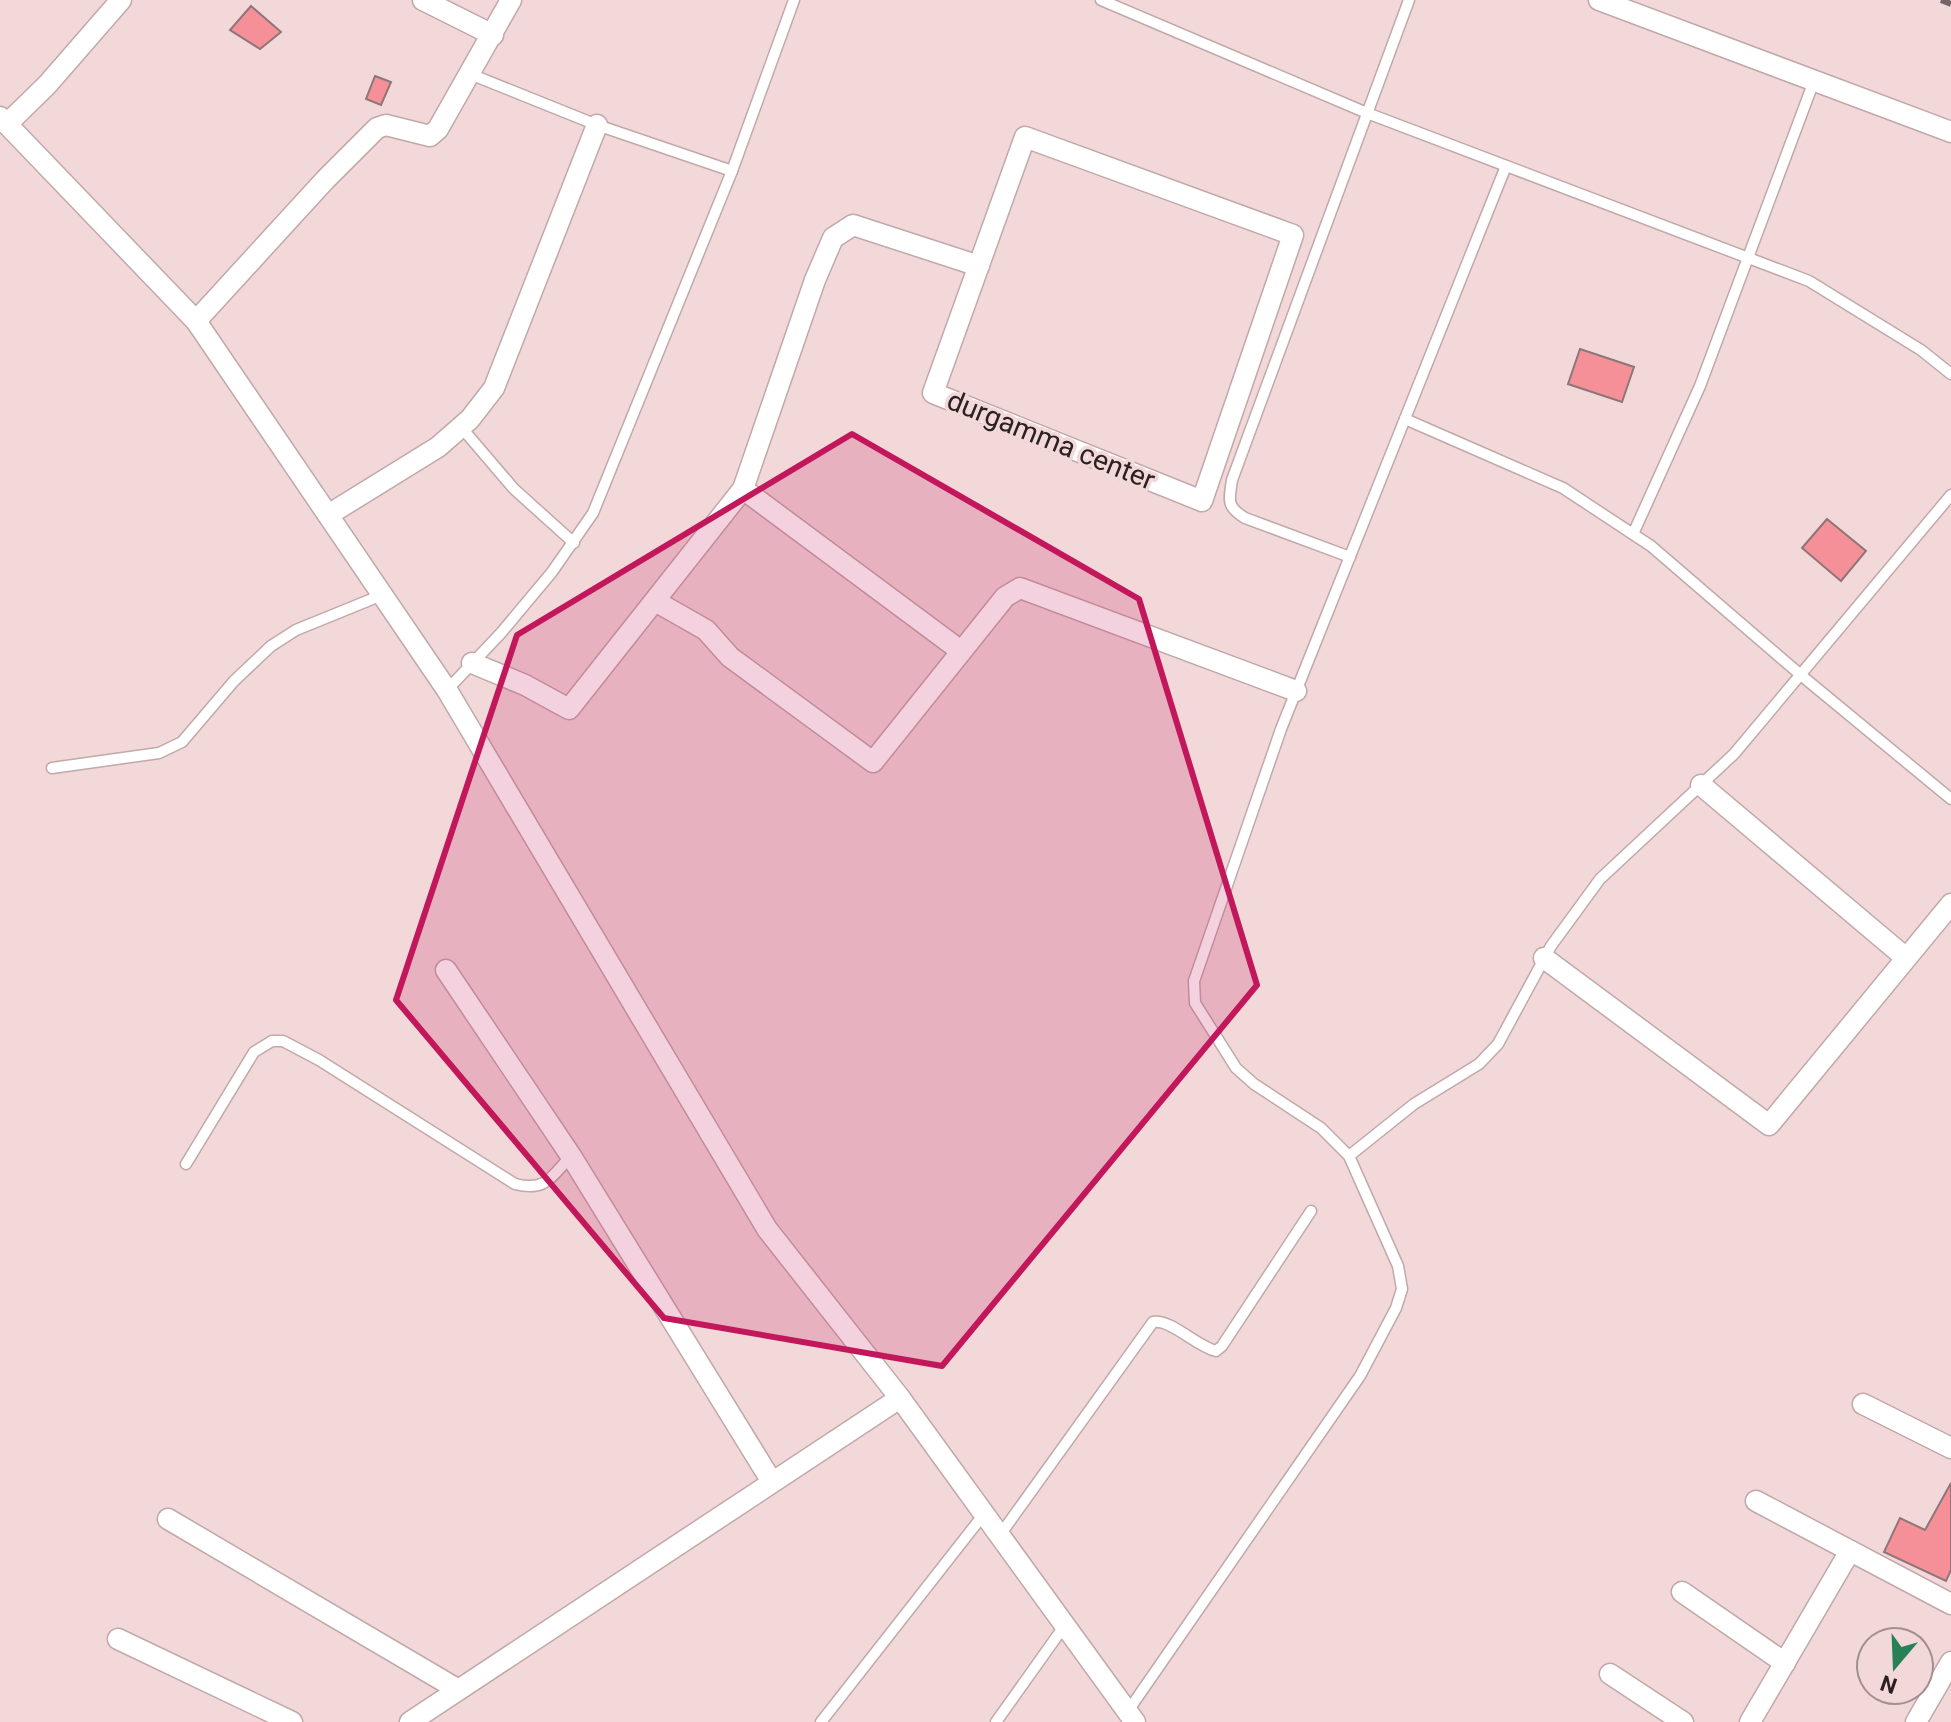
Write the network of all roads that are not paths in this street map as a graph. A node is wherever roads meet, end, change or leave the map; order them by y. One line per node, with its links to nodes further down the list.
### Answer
1 (121, 0): 12 (street)
2 (423, 0): 8 (street)
3 (511, 0): 8 (street)
4 (794, 0): 16 (lane)
5 (1101, 0): 11 (lane)
6 (1409, 0): 11 (lane)
7 (1599, 0): 10 (street)
8 (493, 35): 9 (street)
9 (470, 74): 13 (lane); 19 (street)
10 (1814, 81): 14 (street); 17 (lane)
11 (1367, 113): 15 (lane); 28 (lane)
12 (4, 120): 19 (street)
13 (597, 125): 16 (lane); 22 (street)
14 (1951, 132)
15 (1506, 166): 17 (lane); 21 (lane)
16 (732, 171): 27 (lane)
17 (1750, 258): 20 (lane); 26 (lane)
18 (979, 266): 18 (street, durgamma center); 23 (street)
19 (196, 321): 25 (street)
20 (1951, 374)
21 (1405, 419): 26 (lane); 28 (lane)
22 (461, 427): 25 (street); 27 (lane)
23 (743, 489): 30 (street); 31 (street)
24 (1951, 495): 33 (lane)
25 (328, 515): 29 (street)
26 (1633, 534): 33 (lane)
27 (574, 543): 32 (lane)
28 (1350, 557): 35 (lane)
29 (382, 595): 34 (street); 36 (lane)
30 (655, 601): 31 (street); 32 (street)
31 (961, 651): 35 (street)
32 (472, 663): 34 (lane)
33 (1802, 676): 37 (lane); 38 (lane)
34 (447, 690): 47 (street)
35 (1296, 691): 44 (lane)
36 (52, 768)
37 (1701, 785): 40 (lane); 41 (street)
38 (1951, 799)
39 (1951, 904): 41 (street)
40 (1544, 958): 41 (street); 44 (lane)
41 (1906, 958)
42 (446, 970): 43 (street)
43 (571, 1156): 45 (lane); 50 (street)
44 (1349, 1156): 64 (lane)
45 (186, 1164)
46 (1311, 1211): 54 (lane)
47 (900, 1398): 50 (street); 52 (street)
48 (1863, 1404): 49 (street)
49 (1951, 1448)
50 (772, 1482): 63 (street)
51 (1756, 1501): 55 (street)
52 (984, 1514): 54 (street); 67 (lane)
53 (168, 1519): 63 (street)
54 (1000, 1535): 58 (street)
55 (1850, 1551): 57 (street); 61 (street)
56 (1682, 1592): 61 (street)
57 (1951, 1604)
58 (1065, 1625): 64 (street); 68 (lane)
59 (118, 1639): 65 (street)
60 (1951, 1662): 71 (street)
61 (1785, 1663): 70 (street)
62 (1610, 1674): 69 (street)
63 (457, 1689): 66 (street)
64 (1132, 1716)
65 (292, 1722)
66 (410, 1722)
67 (821, 1722)
68 (996, 1722)
69 (1683, 1722)
70 (1750, 1722)
71 (1916, 1722)

